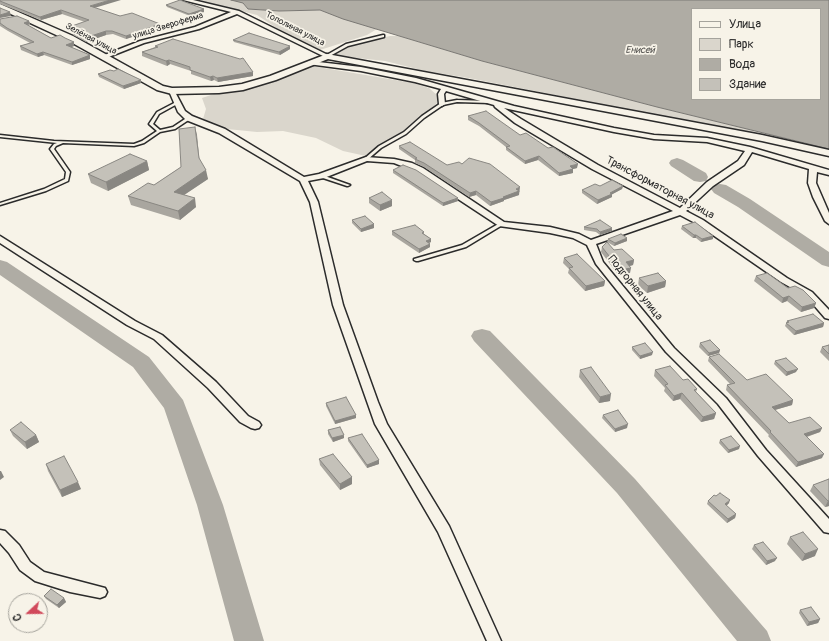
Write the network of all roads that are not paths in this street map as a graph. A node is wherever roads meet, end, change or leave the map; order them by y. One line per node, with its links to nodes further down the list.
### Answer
1 (186, 0): 3 (street, Тополиная улица)
2 (0, 6): 6 (street, Зелёная улица)
3 (237, 12): 5 (street, Тополиная улица); 6 (street, улица Звероферма)
4 (383, 36): 5 (lane)
5 (327, 56): 7 (street); 17 (street)
6 (104, 57): 9 (street, Зелёная улица)
7 (310, 63): 8 (street); 9 (street)
8 (446, 88): 11 (street); 12 (street)
9 (172, 91): 10 (street)
10 (178, 102): 14 (street); 16 (lane)
11 (493, 103): 12 (lane); 13 (street); 15 (street, Трансформаторная улица)
12 (442, 104): 23 (lane)
13 (551, 116): 15 (street); 20 (street)
14 (189, 118): 16 (lane); 27 (street)
15 (534, 124): 30 (street, Трансформаторная улица)
16 (159, 131): 19 (lane)
17 (735, 133): 20 (street); 22 (street)
18 (0, 136): 19 (lane)
19 (64, 142): 29 (lane)
20 (730, 144): 21 (street)
21 (750, 149): 24 (street); 30 (street)
22 (829, 153)
23 (366, 159): 26 (street); 32 (street)
24 (813, 167): 25 (street); 31 (street)
25 (829, 173)
26 (321, 176): 27 (street); 28 (lane)
27 (303, 180): 41 (street)
28 (348, 185)
29 (0, 204)
30 (682, 211): 34 (street); 36 (street, Трансформаторная улица)
31 (829, 221)
32 (502, 224): 34 (street); 35 (lane)
33 (0, 239): 37 (street)
34 (591, 243): 38 (street, Подгорная улица)
35 (416, 260)
36 (829, 316)
37 (255, 425)
38 (829, 528)
39 (0, 535): 40 (street)
40 (100, 592)
41 (494, 641)

